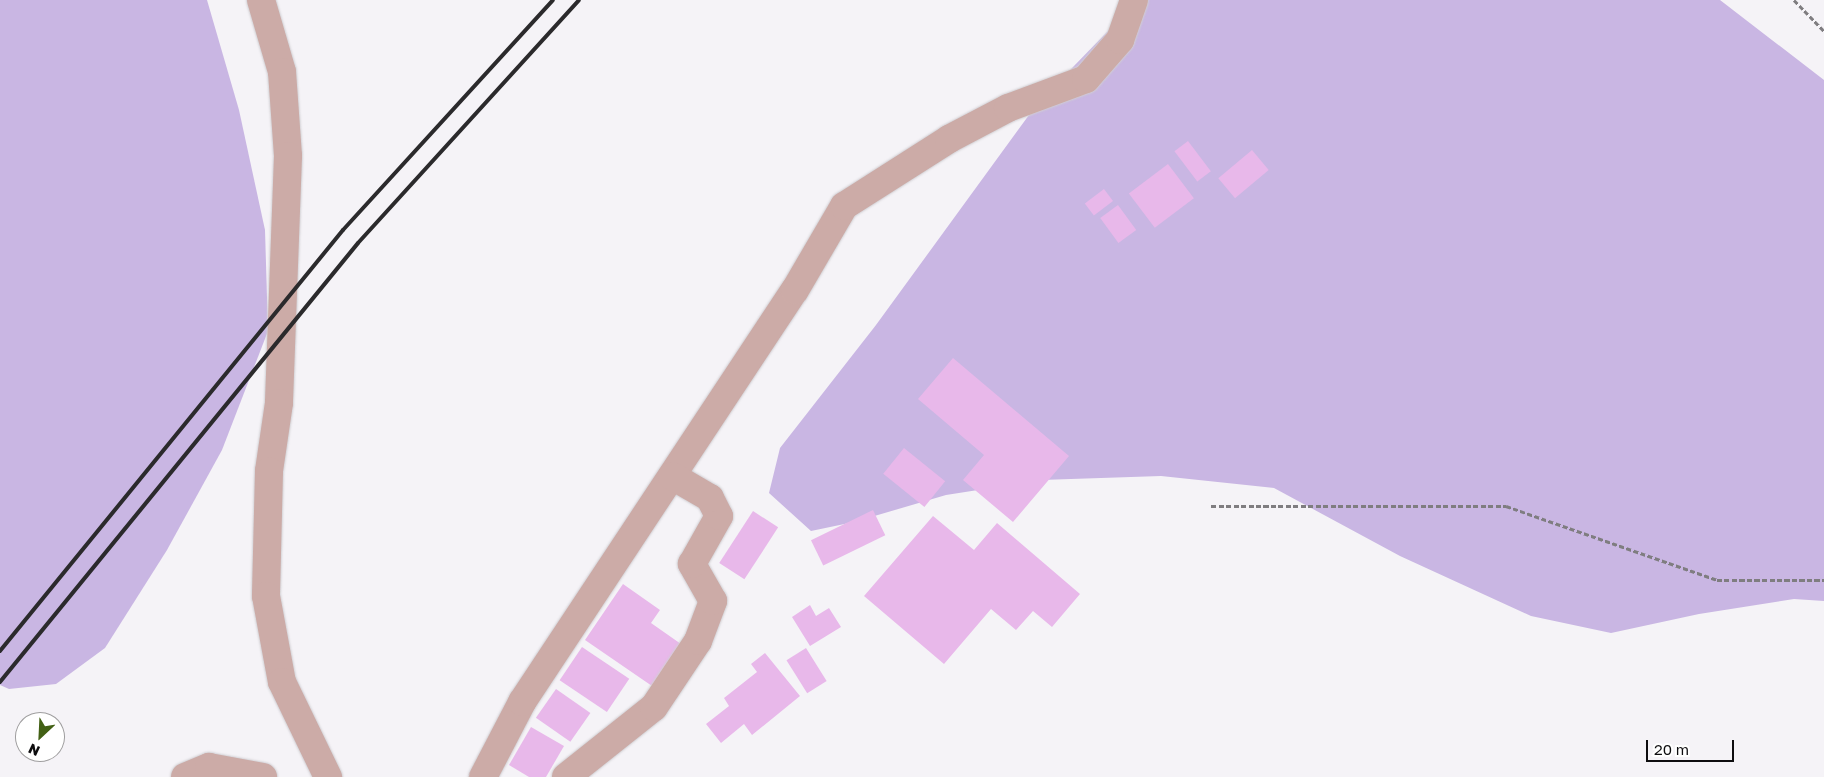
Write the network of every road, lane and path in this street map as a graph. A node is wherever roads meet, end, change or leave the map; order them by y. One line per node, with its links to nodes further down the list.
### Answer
1 (261, 0): 10 (street)
2 (1134, 0): 5 (street)
3 (1794, 0): 4 (path)
4 (1824, 31)
5 (672, 476): 11 (street); 12 (street)
6 (1211, 506): 7 (path)
7 (1824, 580)
8 (185, 777): 9 (street)
9 (263, 777)
10 (328, 777)
11 (483, 777)
12 (566, 777)

